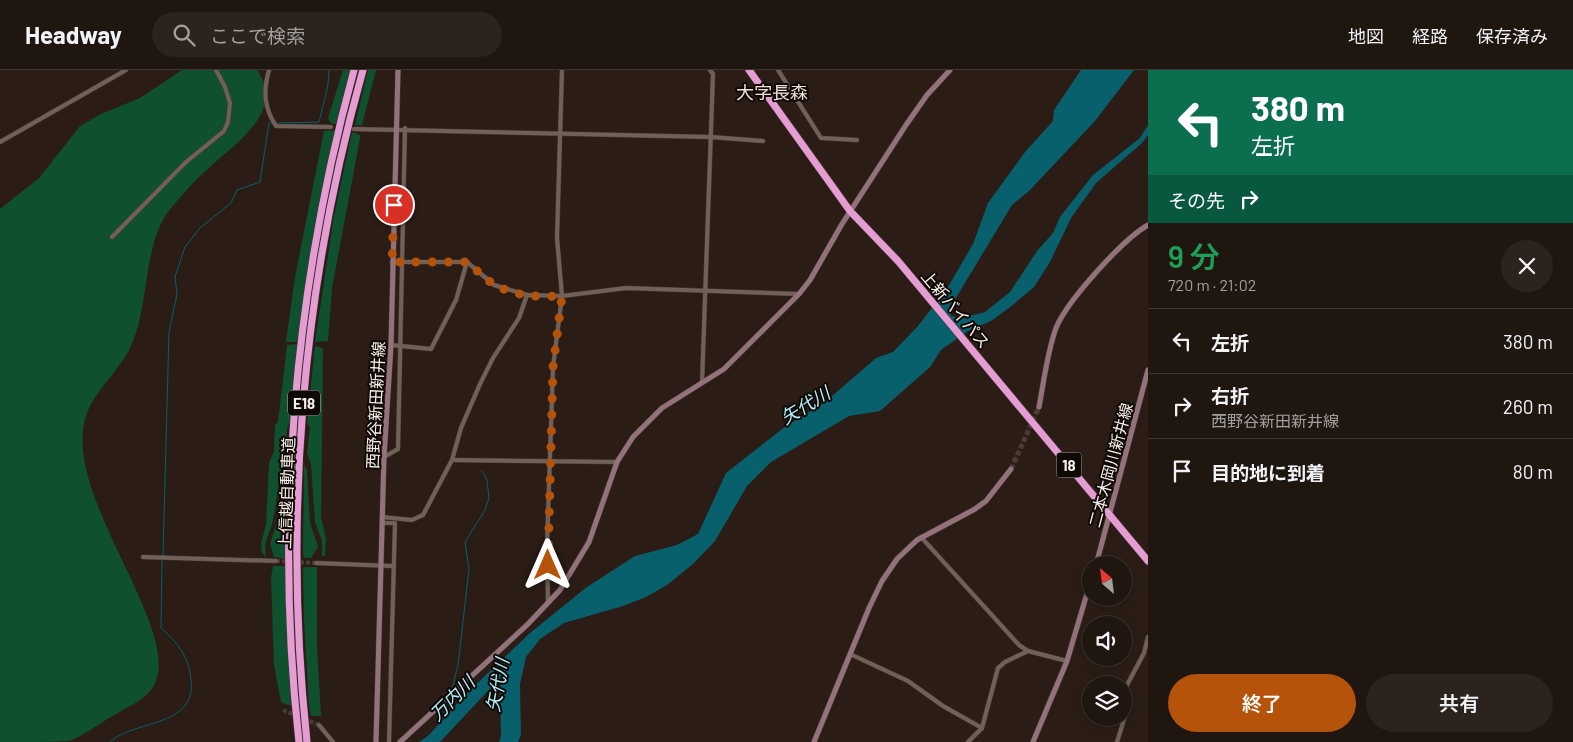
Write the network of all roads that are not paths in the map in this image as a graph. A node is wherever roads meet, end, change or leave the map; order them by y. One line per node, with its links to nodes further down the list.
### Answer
1 (126, 70): 20 (street)
2 (216, 70): 23 (street)
3 (268, 70): 12 (street)
4 (354, 70): 61 (highway, 上信越自動車道 / E18)
5 (363, 70): 62 (highway, 上信越自動車道 / E18)
6 (398, 70): 13 (street, 西野谷新田新井線)
7 (562, 70): 16 (street)
8 (710, 70): 17 (street)
9 (749, 70): 21 (highway, 上新バイパス / 18)
10 (778, 70): 18 (street)
11 (950, 70): 21 (street)
12 (331, 127)
13 (397, 128): 14 (street); 15 (street); 24 (street, 西野谷新田新井線)
14 (405, 128): 16 (street); 25 (street)
15 (354, 129)
16 (560, 133): 17 (street); 30 (street)
17 (711, 137): 19 (street); 27 (street)
18 (857, 140)
19 (763, 141)
20 (0, 142)
21 (850, 211): 28 (street); 43 (highway, 上新バイパス / 18)
22 (1148, 225): 37 (street)
23 (112, 237)
24 (392, 262): 25 (street); 31 (street, 西野谷新田新井線)
25 (402, 262): 26 (street); 32 (street)
26 (467, 262): 29 (street); 32 (street)
27 (706, 290): 28 (street); 30 (street); 34 (street)
28 (799, 294): 34 (street)
29 (527, 295): 30 (street); 39 (street)
30 (562, 296): 40 (street)
31 (391, 345): 32 (street); 38 (street, 西野谷新田新井線)
32 (400, 345): 38 (street)
33 (1148, 370): 35 (street, 二本木岡川新井線)
34 (702, 383): 41 (street)
35 (1141, 394): 36 (street); 43 (street, 二本木岡川新井線)
36 (1148, 396)
37 (1039, 407)
38 (384, 457): 44 (street, 西野谷新田新井線)
39 (452, 460): 40 (street); 44 (street)
40 (549, 460): 41 (street); 53 (street)
41 (617, 462): 53 (street)
42 (1011, 469): 45 (street)
43 (1111, 514): 46 (street, 二本木岡川新井線); 48 (highway, 上新バイパス / 18)
44 (382, 520): 51 (street, 西野谷新田新井線); 52 (street)
45 (921, 537): 56 (street); 57 (street)
46 (1099, 556)
47 (142, 557): 49 (street)
48 (1148, 561)
49 (276, 562)
50 (316, 563): 51 (street)
51 (380, 565): 52 (street); 64 (street, 西野谷新田新井線)
52 (392, 566): 65 (street)
53 (548, 603): 66 (street)
54 (1083, 606): 58 (street)
55 (1148, 637): 70 (street)
56 (1028, 651): 58 (street); 60 (street)
57 (850, 654): 60 (street); 67 (street)
58 (1067, 662): 69 (street)
59 (319, 725): 63 (street)
60 (982, 728): 68 (street)
61 (298, 742)
62 (307, 742)
63 (333, 742)
64 (376, 742)
65 (389, 742)
66 (400, 742)
67 (814, 742)
68 (968, 742)
69 (1033, 742)
70 (1118, 742)

